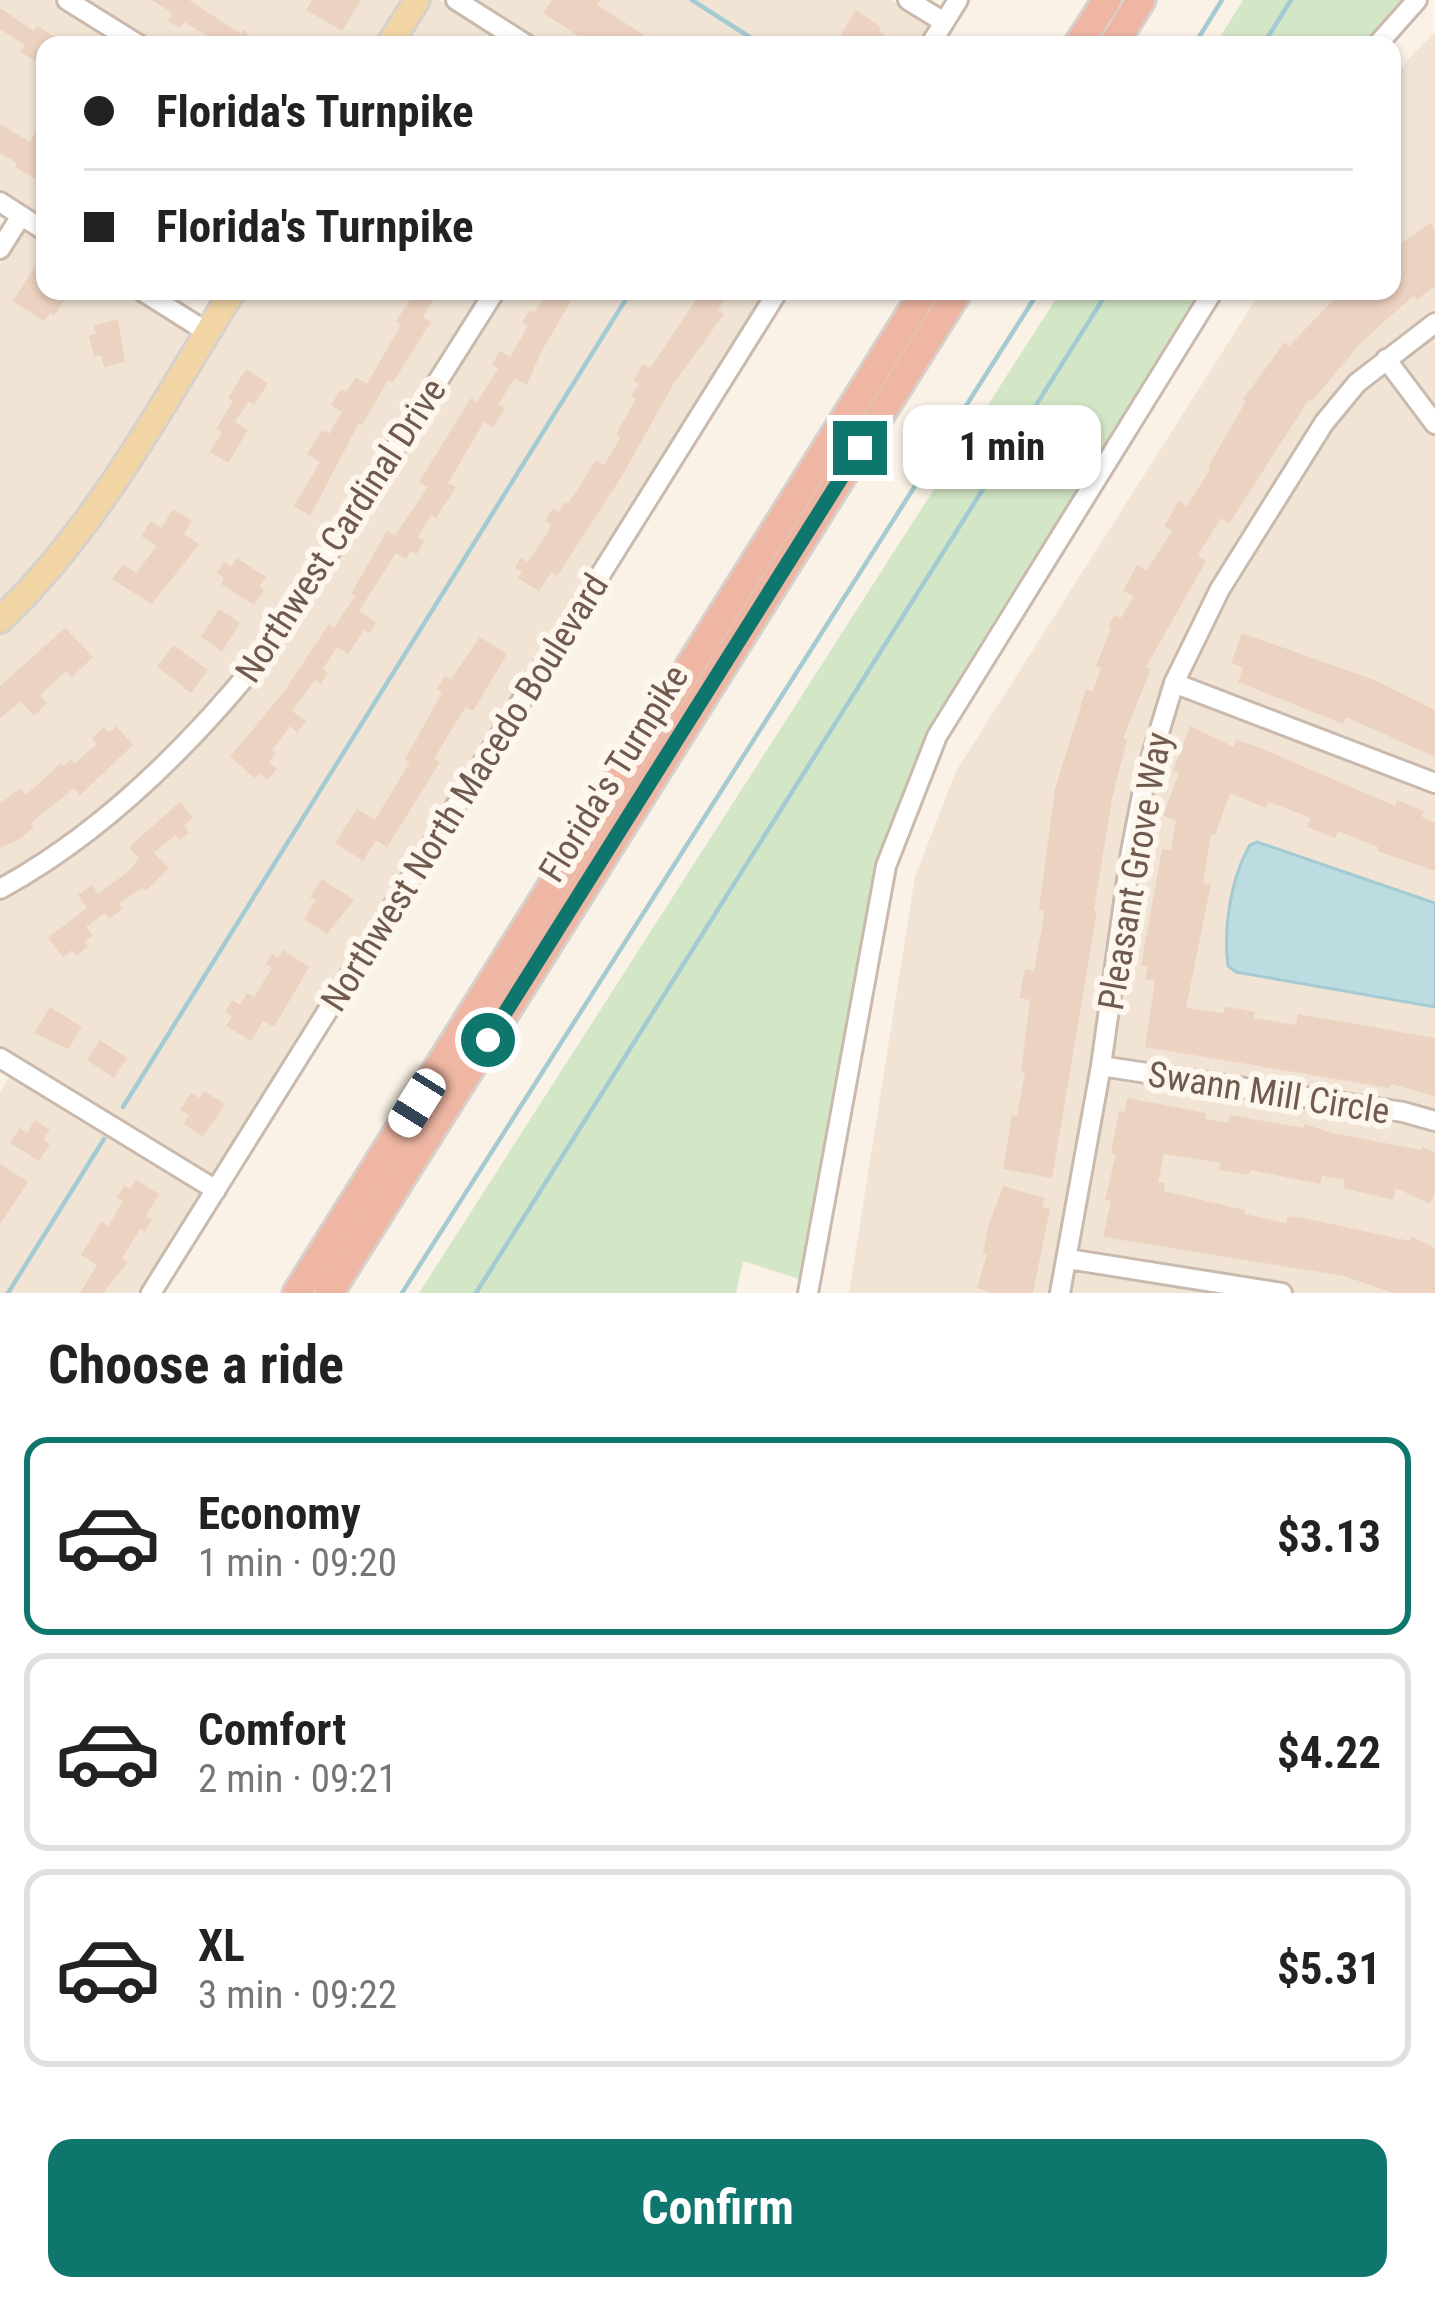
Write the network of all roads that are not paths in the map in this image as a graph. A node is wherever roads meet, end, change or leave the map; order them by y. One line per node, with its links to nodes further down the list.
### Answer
1 (68, 0): 10 (street)
2 (417, 0): 11 (main road)
3 (456, 0): 12 (street)
4 (908, 0): 9 (street)
5 (958, 0): 9 (street)
6 (1107, 0): 14 (highway)
7 (1141, 0): 15 (highway)
8 (1417, 0): 16 (street)
9 (944, 22): 13 (street)
10 (125, 36)
11 (395, 36)
12 (512, 36)
13 (935, 36)
14 (1084, 36)
15 (1119, 36)
16 (1385, 36)
17 (0, 202): 18 (street)
18 (21, 215): 19 (street); 20 (street)
19 (36, 224)
20 (0, 249)
21 (156, 300): 29 (street)
22 (227, 300): 29 (main road)
23 (489, 300): 35 (street, Northwest Cardinal Drive)
24 (772, 300): 40 (street, Northwest North Macedo Boulevard)
25 (920, 300): 38 (highway, Florida's Turnpike)
26 (952, 300): 38 (highway, Florida's Turnpike)
27 (1207, 300): 45 (street)
28 (1435, 323): 30 (street, Pleasant Grove Way)
29 (207, 332): 32 (main road)
30 (1387, 359): 31 (street); 33 (street, Pleasant Grove Way)
31 (1435, 424)
32 (0, 620)
33 (1174, 682): 34 (street); 37 (street, Pleasant Grove Way)
34 (1435, 783)
35 (0, 889)
36 (3, 1066): 40 (street)
37 (1101, 1066): 39 (street, Swann Mill Circle); 41 (street, Pleasant Grove Way)
38 (452, 1072): 43 (highway, Florida's Turnpike); 44 (highway, Florida's Turnpike)
39 (1435, 1121)
40 (216, 1190): 42 (street, Northwest North Macedo Boulevard)
41 (1068, 1259): 46 (street, Pleasant Grove Way); 47 (street)
42 (151, 1293)
43 (297, 1293)
44 (329, 1293)
45 (808, 1293)
46 (1060, 1293)
47 (1282, 1293)

